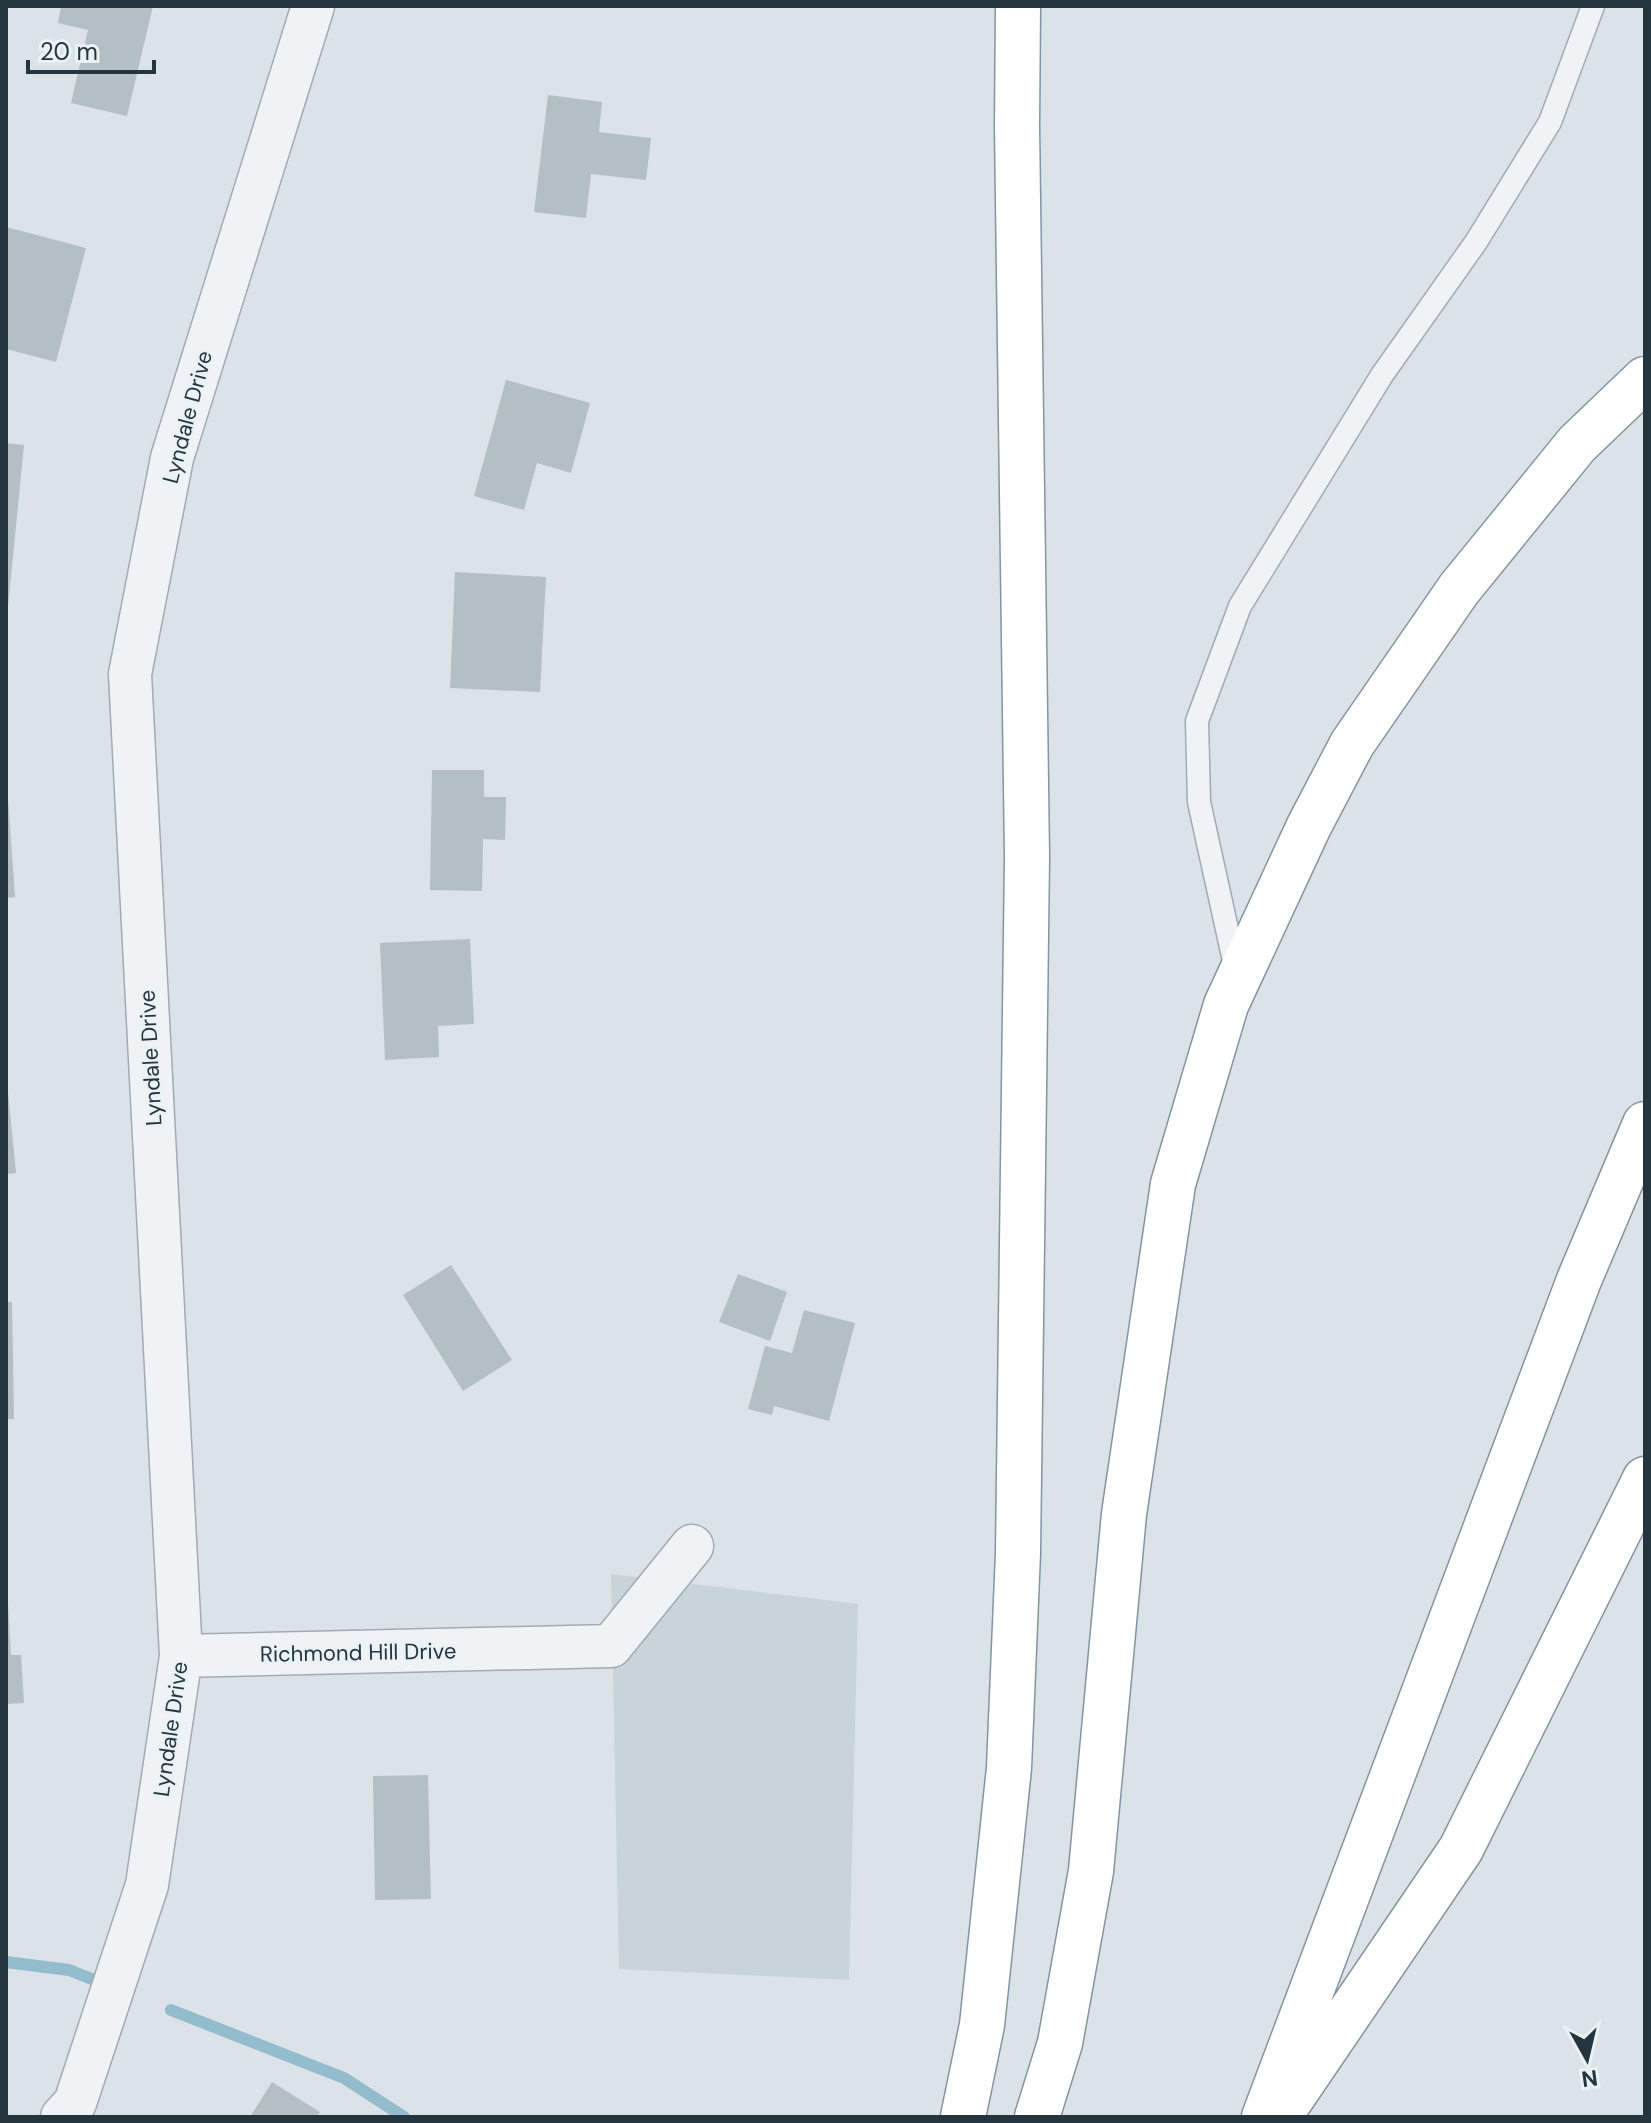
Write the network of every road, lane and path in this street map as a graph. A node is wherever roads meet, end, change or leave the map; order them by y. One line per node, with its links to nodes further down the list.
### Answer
1 (313, 6): 9 (street, Lyndale Drive)
2 (1018, 6): 11 (highway)
3 (1593, 6): 5 (lane)
4 (1645, 379): 5 (highway)
5 (1238, 979): 12 (highway)
6 (1645, 1124): 13 (highway)
7 (1645, 1479): 14 (highway)
8 (692, 1546): 9 (street, Richmond Hill Drive)
9 (181, 1656): 10 (street, Lyndale Drive)
10 (62, 2117)
11 (963, 2117)
12 (1037, 2117)
13 (1264, 2117)
14 (1280, 2117)

